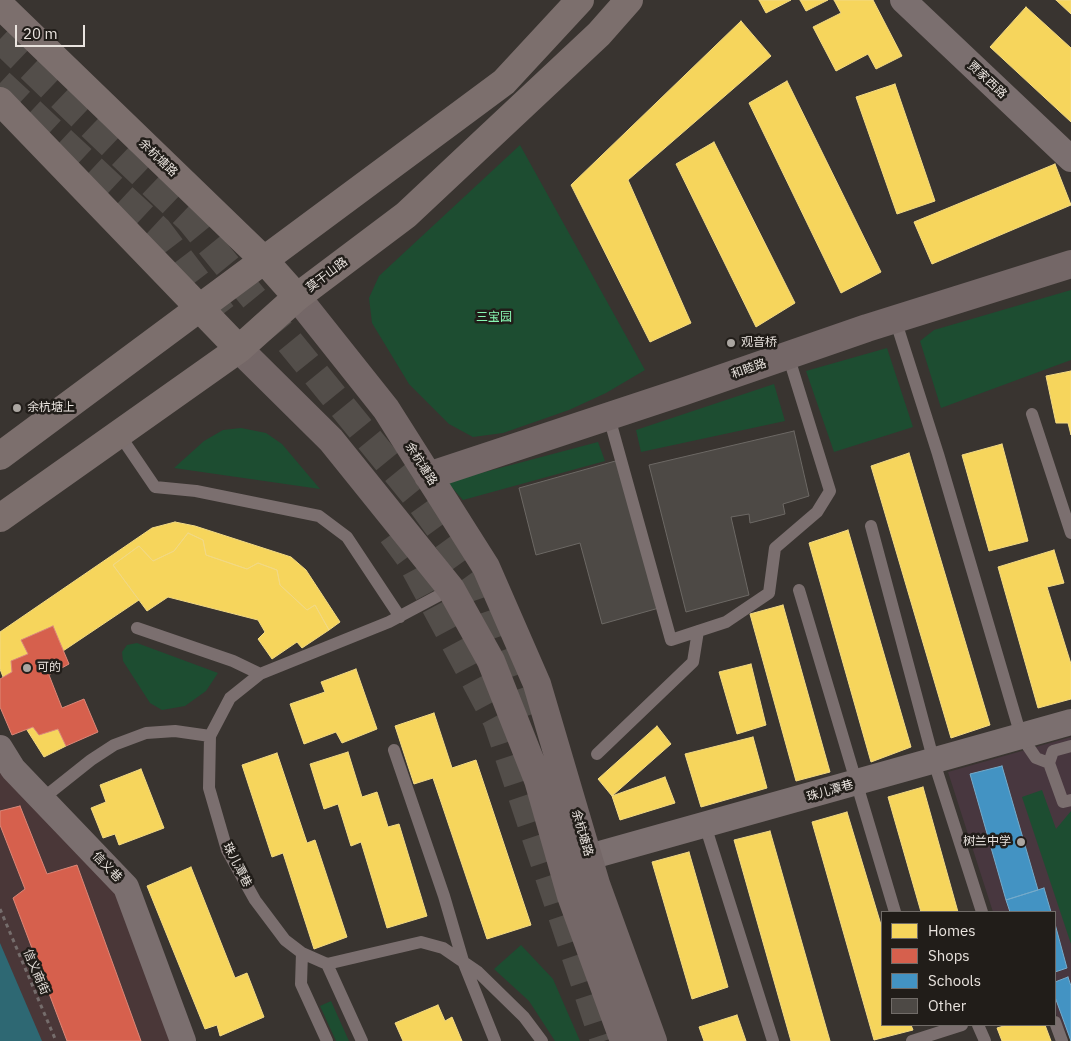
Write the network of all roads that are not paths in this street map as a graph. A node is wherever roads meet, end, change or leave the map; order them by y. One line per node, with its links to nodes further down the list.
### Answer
1 (580, 0): 7 (main road)
2 (629, 0): 9 (main road, 莫干山路)
3 (903, 0): 6 (street, 贾家西路)
4 (0, 5): 7 (main road, 余杭塘路)
5 (0, 101): 10 (main road)
6 (1071, 159)
7 (265, 262): 9 (main road, 余杭塘路); 10 (main road)
8 (1071, 264): 11 (main road, 和睦路)
9 (297, 297): 12 (main road, 莫干山路); 18 (main road, 余杭塘路)
10 (201, 307): 12 (main road); 17 (main road)
11 (895, 319): 13 (main road, 和睦路); 30 (lane)
12 (239, 349): 16 (main road, 莫干山路); 22 (main road)
13 (788, 355): 15 (main road, 和睦路); 26 (lane)
14 (1032, 414): 21 (lane)
15 (609, 417): 18 (main road, 和睦路); 26 (lane)
16 (119, 434): 19 (main road, 莫干山路); 24 (lane)
17 (0, 456)
18 (428, 476): 41 (main road, 余杭塘路)
19 (0, 518)
20 (871, 526): 35 (lane)
21 (1071, 533)
22 (451, 589): 24 (lane, 珠儿潭巷); 56 (main road)
23 (799, 590): 37 (lane)
24 (400, 617): 27 (lane, 珠儿潭巷)
25 (137, 628): 27 (lane)
26 (698, 631): 34 (lane)
27 (260, 674): 29 (lane, 珠儿潭巷)
28 (1071, 722): 30 (street, 珠儿潭巷)
29 (210, 736): 38 (lane); 44 (lane, 珠儿潭巷)
30 (1021, 736): 35 (street, 珠儿潭巷); 36 (lane)
31 (1071, 746): 36 (lane)
32 (0, 748): 38 (street, 信义巷)
33 (394, 750): 45 (lane)
34 (597, 754)
35 (934, 762): 37 (street, 珠儿潭巷); 43 (lane)
36 (1049, 763): 39 (lane)
37 (858, 783): 40 (street, 珠儿潭巷); 42 (lane)
38 (42, 799): 51 (street, 信义巷)
39 (1071, 800)
40 (705, 825): 41 (street, 珠儿潭巷); 58 (lane)
41 (589, 857): 57 (main road, 余杭塘路)
42 (895, 911)
43 (982, 911)
44 (302, 953): 46 (lane, 珠儿潭巷); 52 (lane)
45 (463, 962): 46 (lane); 54 (lane); 55 (lane)
46 (327, 964): 53 (lane)
47 (1056, 1025): 61 (lane)
48 (955, 1026): 50 (lane)
49 (978, 1026): 60 (lane)
50 (929, 1030): 59 (lane)
51 (183, 1041)
52 (327, 1041)
53 (362, 1041)
54 (495, 1041)
55 (542, 1041)
56 (624, 1041)
57 (653, 1041)
58 (773, 1041)
59 (912, 1041)
60 (985, 1041)
61 (1062, 1041)

